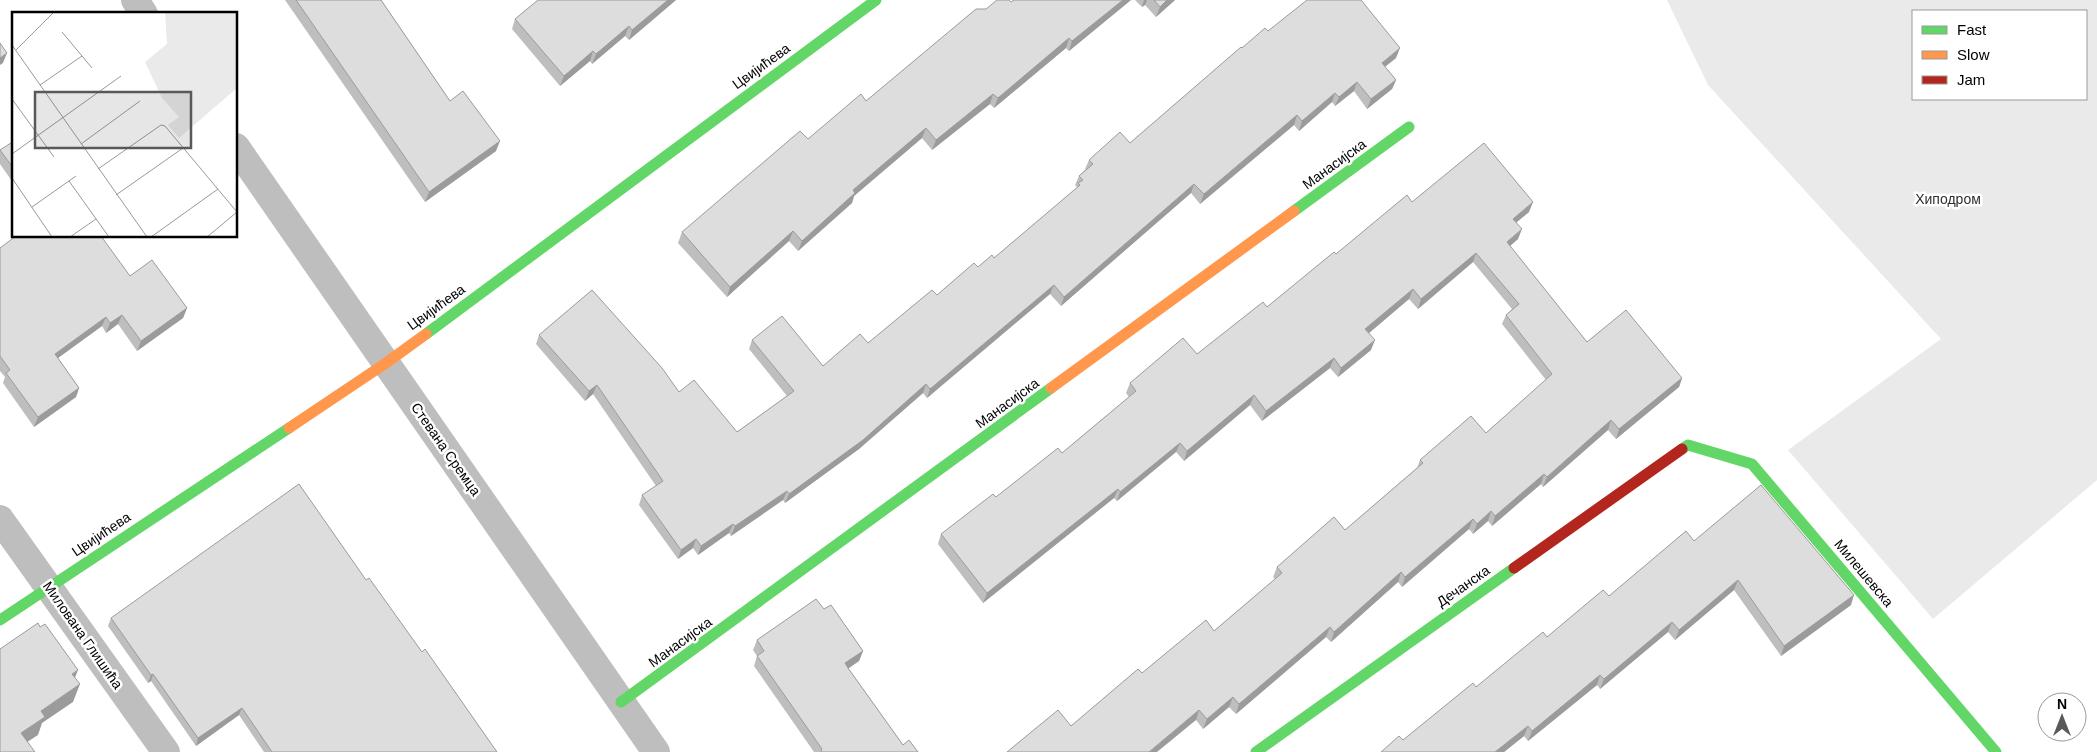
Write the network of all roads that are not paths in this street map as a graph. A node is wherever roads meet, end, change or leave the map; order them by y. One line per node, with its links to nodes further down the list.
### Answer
1 (134, 0): 3 (street)
2 (876, 0): 6 (street, Цвијићева)
3 (143, 12)
4 (1409, 127): 11 (street, Манасијска)
5 (238, 150): 6 (street, Стевана Сремца)
6 (386, 363): 9 (street, Цвијићева); 11 (street, Стевана Сремца)
7 (1688, 445): 12 (street, Милешевска); 15 (street, Дечанска)
8 (0, 519): 9 (street, Милована Глишића)
9 (48, 586): 10 (street, Цвијићева); 13 (street, Милована Глишића)
10 (0, 620)
11 (621, 702): 14 (street, Стевана Сремца)
12 (1994, 751)
13 (166, 752)
14 (656, 752)
15 (1256, 752)

